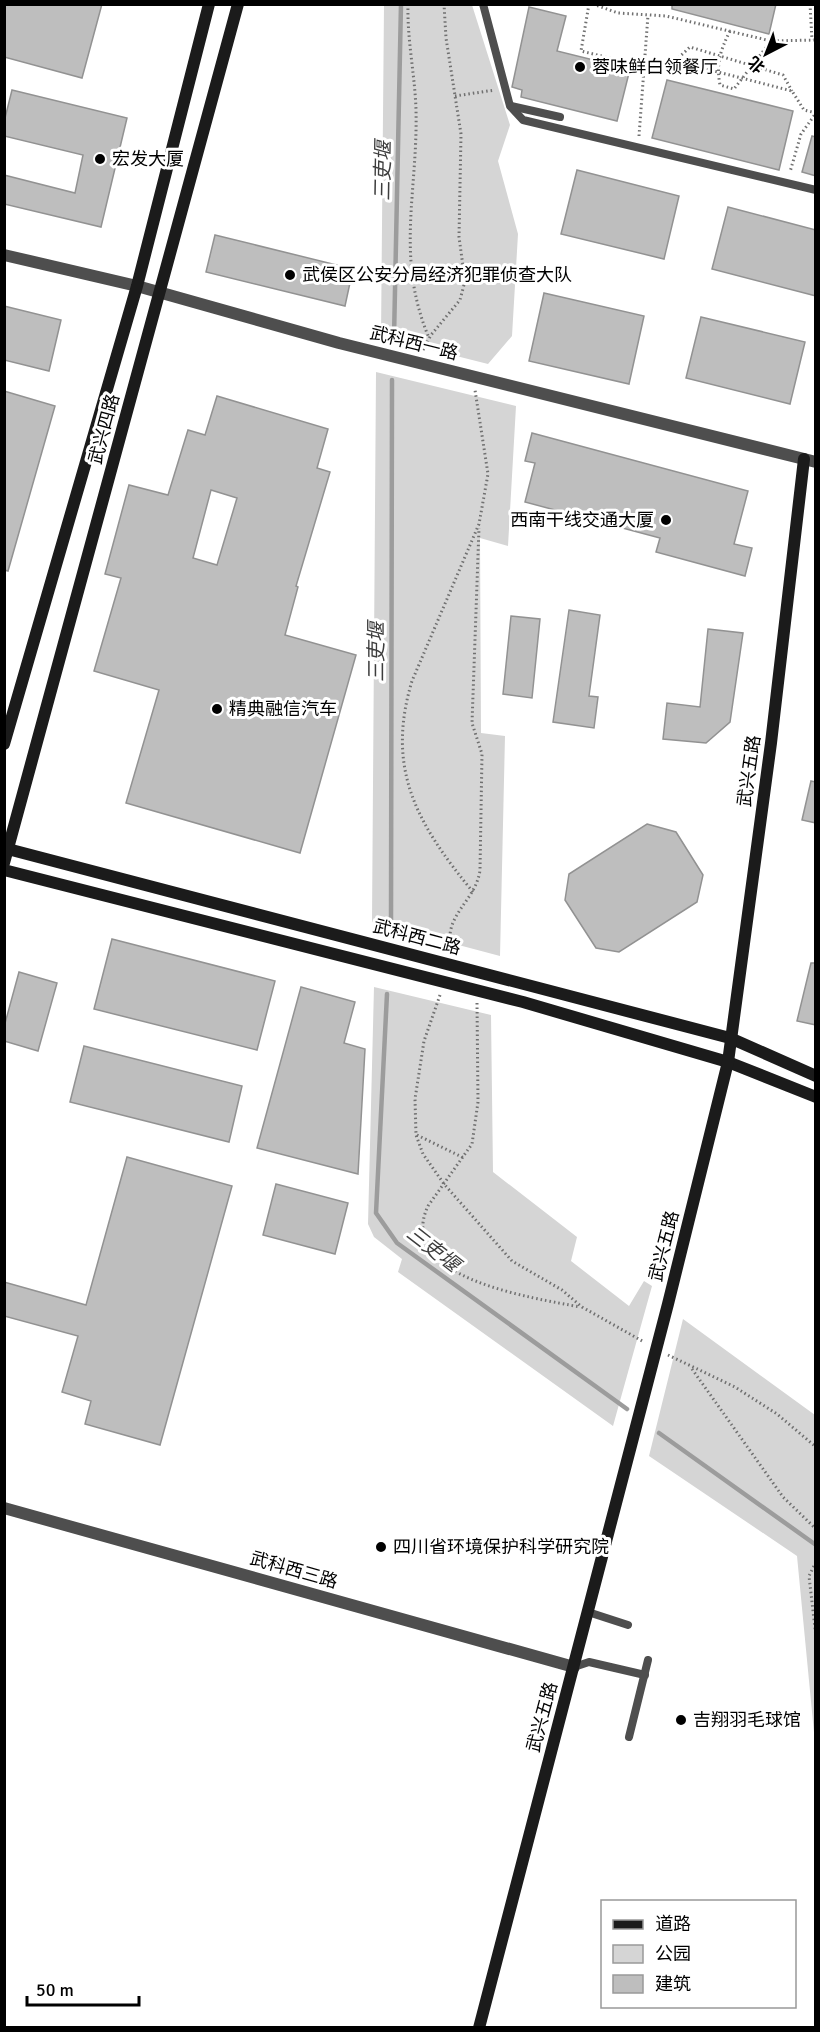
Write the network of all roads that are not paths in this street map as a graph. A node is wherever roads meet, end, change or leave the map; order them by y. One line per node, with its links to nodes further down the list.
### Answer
1 (209, 4): 8 (street, 武兴四路)
2 (238, 4): 9 (street, 武兴四路)
3 (483, 4): 4 (lane)
4 (510, 106): 5 (lane); 6 (lane)
5 (560, 117)
6 (816, 190)
7 (4, 255): 8 (street, 武科西一路)
8 (137, 286): 9 (street, 武科西一路); 11 (street, 武兴四路)
9 (160, 292): 10 (street, 武科西一路); 12 (street, 武兴四路)
10 (810, 460): 15 (street, 武兴五路)
11 (4, 744)
12 (6, 848): 13 (street, 武兴四路); 15 (street, 武科西二路)
13 (4, 863)
14 (4, 870): 16 (street, 武科西二路)
15 (730, 1038): 16 (street, 武兴五路); 17 (street, 武科西二路)
16 (728, 1062): 18 (street, 武科西二路); 20 (street, 武兴五路)
17 (816, 1076)
18 (816, 1097)
19 (4, 1508): 23 (street, 武科西三路)
20 (588, 1612): 21 (lane); 23 (street, 武兴五路)
21 (628, 1625)
22 (648, 1660): 24 (lane)
23 (574, 1667): 24 (lane); 26 (street, 武兴五路)
24 (645, 1675): 25 (lane)
25 (629, 1737)
26 (479, 2028)

